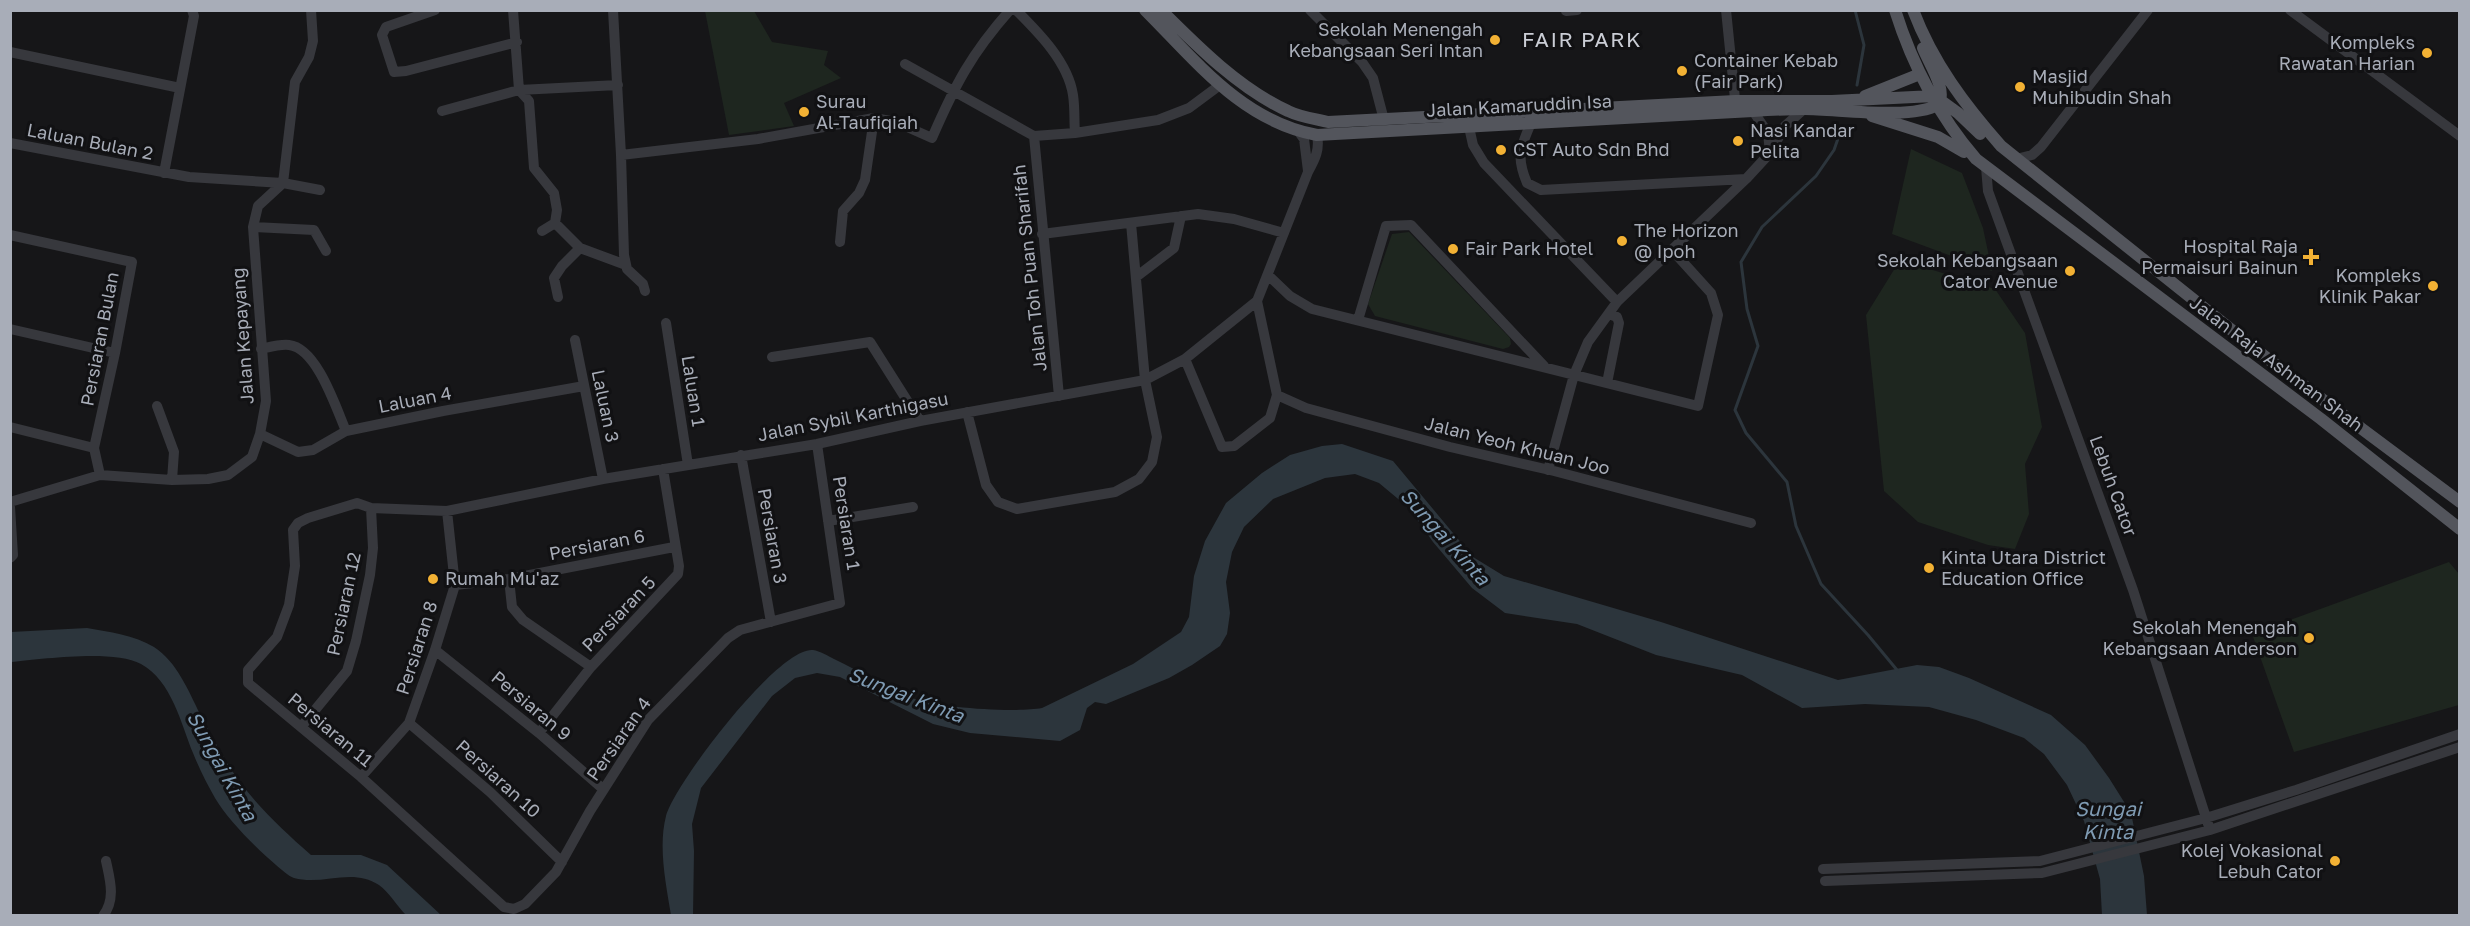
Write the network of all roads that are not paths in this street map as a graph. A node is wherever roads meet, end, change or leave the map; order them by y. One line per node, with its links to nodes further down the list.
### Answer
1 (192, 10): 23 (street)
2 (311, 10): 53 (street)
3 (435, 10): 17 (street)
4 (513, 10): 17 (street)
5 (613, 10): 21 (street)
6 (1010, 10): 25 (street)
7 (1016, 10): 39 (street)
8 (1145, 10): 22 (main road, Jalan Kamaruddin Isa)
9 (1161, 10): 26 (main road, Jalan Kamaruddin Isa)
10 (1310, 10): 36 (street)
11 (1726, 10): 29 (street)
12 (1895, 10): 20 (main road, Jalan Raja Ashman Shah)
13 (1908, 10): 27 (main road)
14 (1913, 10): 44 (main road, Jalan Raja Ashman Shah)
15 (2148, 10): 48 (street)
16 (2290, 10): 42 (street)
17 (517, 42): 24 (street)
18 (10, 52): 23 (street)
19 (905, 64): 25 (street)
20 (1920, 74): 27 (main road, Jalan Raja Ashman Shah); 28 (main road)
21 (618, 85): 24 (street); 46 (street)
22 (1220, 85): 26 (main road); 38 (main road, Jalan Kamaruddin Isa); 39 (street)
23 (180, 88): 51 (street)
24 (519, 90): 31 (street); 56 (street)
25 (953, 91): 34 (street); 41 (street)
26 (1253, 91): 33 (main road, Jalan Kamaruddin Isa)
27 (1938, 100): 28 (main road, Jalan Kamaruddin Isa); 44 (main road); 47 (main road, Jalan Raja Ashman Shah)
28 (1855, 105): 29 (main road, Jalan Kamaruddin Isa); 30 (main road, Jalan Kamaruddin Isa); 47 (main road)
29 (1736, 106): 32 (main road, Jalan Kamaruddin Isa); 35 (main road, Jalan Kamaruddin Isa); 36 (main road, Jalan Kamaruddin Isa)
30 (1804, 109): 32 (main road, Jalan Kamaruddin Isa); 45 (street)
31 (442, 111)
32 (1753, 111): 45 (street)
33 (1289, 112): 36 (main road, Jalan Kamaruddin Isa); 40 (main road)
34 (874, 118): 46 (street); 63 (street)
35 (1531, 123): 37 (main road, Jalan Kamaruddin Isa); 52 (street)
36 (1385, 126): 37 (main road, Jalan Kamaruddin Isa); 40 (main road, Jalan Kamaruddin Isa)
37 (1469, 127): 73 (street)
38 (1299, 132): 40 (main road, Jalan Kamaruddin Isa); 50 (street, Jalan Sybil Karthigasu)
39 (1075, 133): 41 (street)
40 (1317, 135): 50 (street, Jalan Sybil Karthigasu)
41 (1034, 136): 61 (street, Jalan Toh Puan Sharifah)
42 (2460, 136)
43 (10, 142): 51 (street, Laluan Bulan 2)
44 (2001, 147): 48 (main road, Jalan Raja Ashman Shah)
45 (1770, 153): 52 (street)
46 (621, 155): 67 (street)
47 (1976, 159): 49 (main road, Jalan Raja Ashman Shah)
48 (2016, 159): 105 (main road, Jalan Raja Ashman Shah)
49 (1986, 167): 113 (main road, Jalan Raja Ashman Shah); 129 (street, Lebuh Cator)
50 (1308, 172): 60 (street, Jalan Sybil Karthigasu)
51 (164, 173): 53 (street, Laluan Bulan 2)
52 (1746, 179): 65 (street)
53 (283, 183): 54 (street, Laluan Bulan 2); 58 (street, Jalan Kepayang)
54 (320, 190)
55 (1181, 216): 57 (street); 60 (street); 69 (street)
56 (555, 223): 59 (street); 64 (street)
57 (1131, 223): 61 (street); 69 (street)
58 (253, 227): 66 (street); 79 (street, Jalan Kepayang)
59 (542, 231)
60 (1284, 233): 68 (street, Jalan Sybil Karthigasu)
61 (1042, 234): 89 (street, Jalan Toh Puan Sharifah)
62 (10, 235): 80 (street, Persiaran Bulan)
63 (840, 242)
64 (580, 248): 67 (street); 71 (street)
65 (1672, 250): 73 (street); 86 (street)
66 (326, 251)
67 (626, 264): 70 (street)
68 (1268, 275): 72 (street, Jalan Sybil Karthigasu); 75 (street)
69 (1136, 277): 85 (street)
70 (645, 291)
71 (558, 297)
72 (1257, 301): 82 (street, Jalan Sybil Karthigasu); 88 (street)
73 (1617, 302): 74 (street)
74 (1609, 314): 84 (street); 86 (street)
75 (1358, 320): 83 (street); 83 (street)
76 (666, 322): 99 (street, Laluan 1)
77 (10, 329): 80 (street)
78 (575, 340): 87 (street, Laluan 3)
79 (261, 349): 94 (street); 95 (street, Jalan Kepayang)
80 (115, 353): 97 (street, Persiaran Bulan)
81 (772, 357): 92 (street)
82 (1185, 359): 85 (street, Jalan Sybil Karthigasu); 88 (street)
83 (1545, 368): 84 (street)
84 (1574, 375): 86 (street); 101 (street)
85 (1145, 380): 89 (street, Jalan Sybil Karthigasu); 91 (street)
86 (1607, 383)
87 (584, 386): 94 (street, Laluan 4); 103 (street, Laluan 3)
88 (1278, 395): 101 (street, Jalan Yeoh Khuan Joo)
89 (1059, 396): 91 (street, Jalan Sybil Karthigasu)
90 (157, 406): 104 (street)
91 (967, 412): 92 (street, Jalan Sybil Karthigasu)
92 (920, 421): 96 (street, Jalan Sybil Karthigasu)
93 (10, 427): 97 (street)
94 (346, 431): 95 (street, Laluan 4)
95 (260, 434): 104 (street, Jalan Kepayang)
96 (817, 444): 98 (street, Jalan Sybil Karthigasu); 110 (street, Persiaran 1)
97 (94, 448): 102 (street, Persiaran Bulan)
98 (741, 455): 99 (street, Jalan Sybil Karthigasu); 119 (street, Persiaran 3)
99 (688, 465): 100 (street, Jalan Sybil Karthigasu)
100 (663, 469): 103 (street, Jalan Sybil Karthigasu); 114 (street, Persiaran 5)
101 (1548, 470): 112 (street, Jalan Yeoh Khuan Joo)
102 (100, 475): 104 (street, Jalan Kepayang); 106 (street, Jalan Kepayang)
103 (603, 479): 109 (street, Jalan Sybil Karthigasu)
104 (172, 480)
105 (2460, 502)
106 (10, 504): 115 (street)
107 (913, 507): 110 (street)
108 (371, 508): 109 (street, Jalan Sybil Karthigasu); 111 (street, Jalan Sybil Karthigasu); 123 (street, Persiaran 12)
109 (447, 511): 117 (street, Persiaran 8)
110 (828, 521): 118 (street, Persiaran 1)
111 (298, 523): 123 (street, Persiaran 11)
112 (1751, 523)
113 (2460, 529)
114 (674, 547): 116 (street, Persiaran 6); 121 (street, Persiaran 5)
115 (10, 558)
116 (508, 579): 117 (street, Persiaran 6); 121 (street)
117 (455, 585): 120 (street, Persiaran 8)
118 (838, 604): 119 (street, Persiaran 4)
119 (771, 622): 128 (street, Persiaran 4)
120 (435, 650): 122 (street, Persiaran 8); 124 (street, Persiaran 9)
121 (591, 667): 124 (street, Persiaran 5)
122 (409, 723): 127 (street, Persiaran 8); 132 (street, Persiaran 10)
123 (301, 727): 127 (street, Persiaran 11)
124 (539, 733): 128 (street, Persiaran 9)
125 (2460, 734): 129 (street)
126 (2460, 747): 130 (street)
127 (361, 777): 135 (street, Persiaran 11)
128 (603, 789): 132 (street, Persiaran 4)
129 (2206, 818): 130 (street, Lebuh Cator); 133 (street)
130 (2210, 830): 134 (street)
131 (106, 861): 136 (street)
132 (562, 862): 135 (street, Persiaran 4)
133 (1823, 869)
134 (1825, 881)
135 (525, 904)
136 (103, 915)

